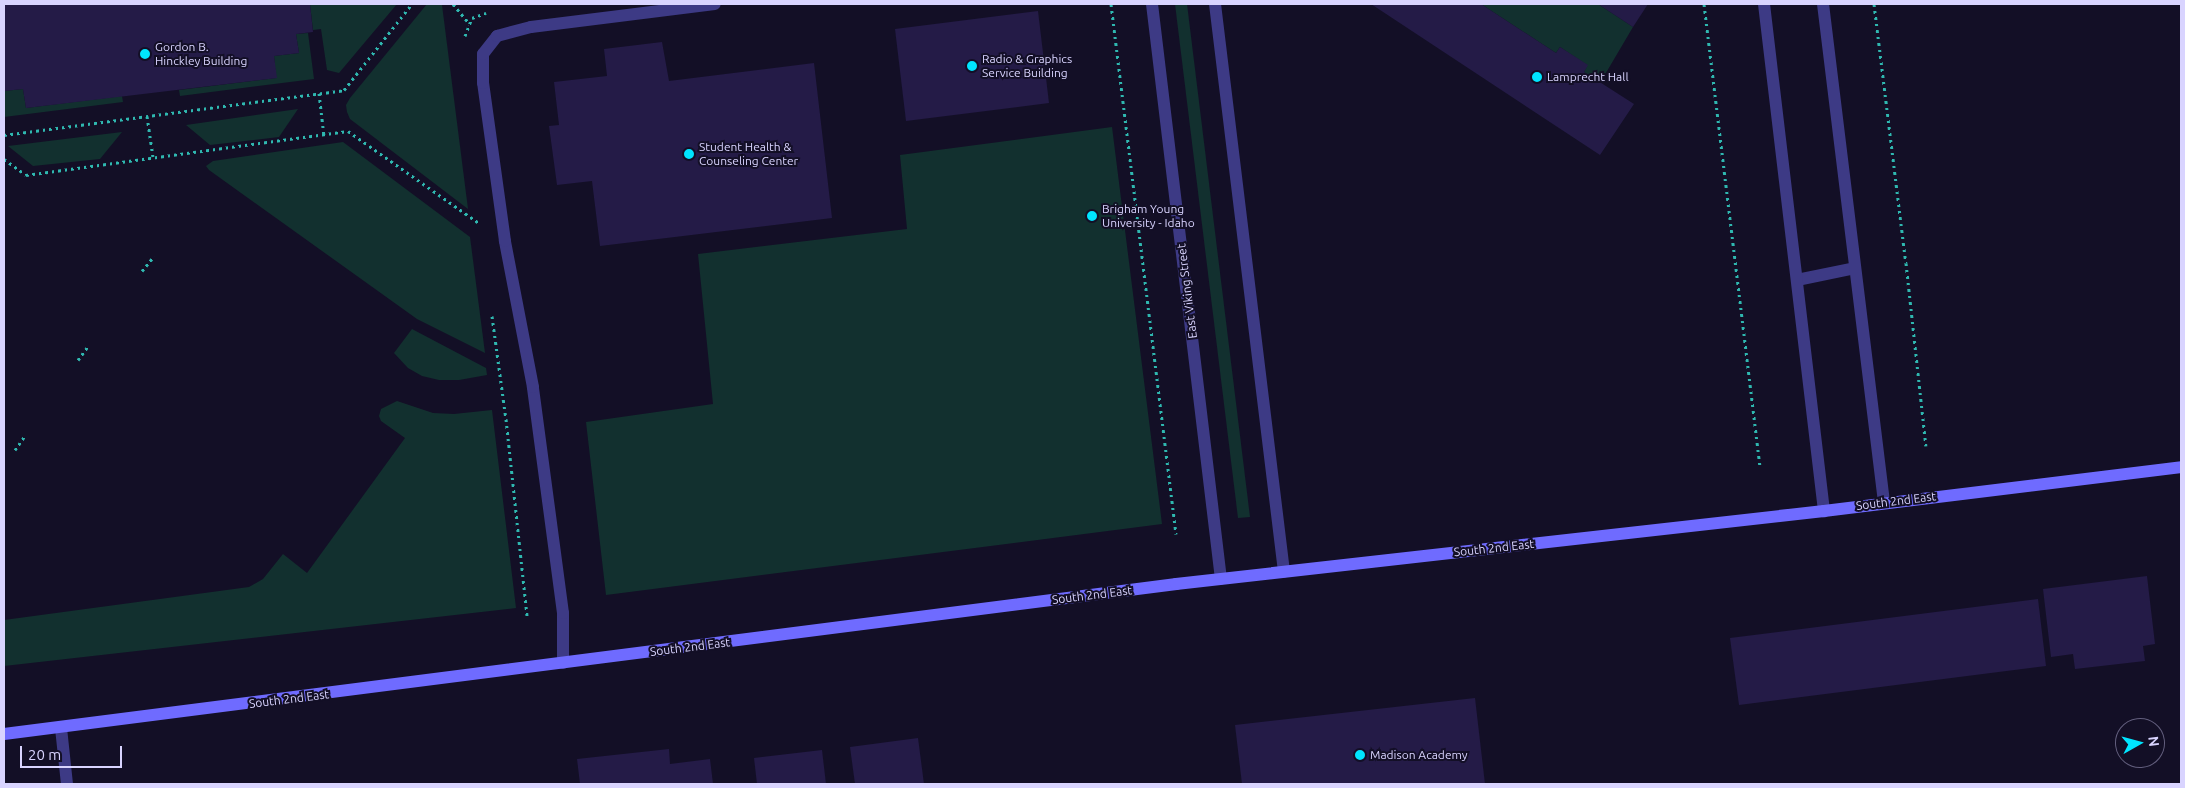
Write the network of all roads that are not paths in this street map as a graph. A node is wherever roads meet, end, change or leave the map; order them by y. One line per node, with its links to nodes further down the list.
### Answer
1 (715, 4): 13 (street)
2 (1152, 4): 12 (street, East Viking Street)
3 (1216, 4): 11 (street)
4 (1764, 4): 7 (street)
5 (1823, 4): 6 (street)
6 (1855, 268): 7 (street); 9 (street)
7 (1797, 280): 10 (street)
8 (2181, 466): 9 (main road, South 2nd East)
9 (1884, 502): 10 (main road, South 2nd East)
10 (1824, 510): 11 (main road, South 2nd East)
11 (1284, 572): 12 (main road, South 2nd East)
12 (1221, 579): 13 (main road, South 2nd East)
13 (563, 663): 14 (main road, South 2nd East)
14 (61, 728): 15 (main road, South 2nd East); 16 (street)
15 (4, 734)
16 (67, 784)

